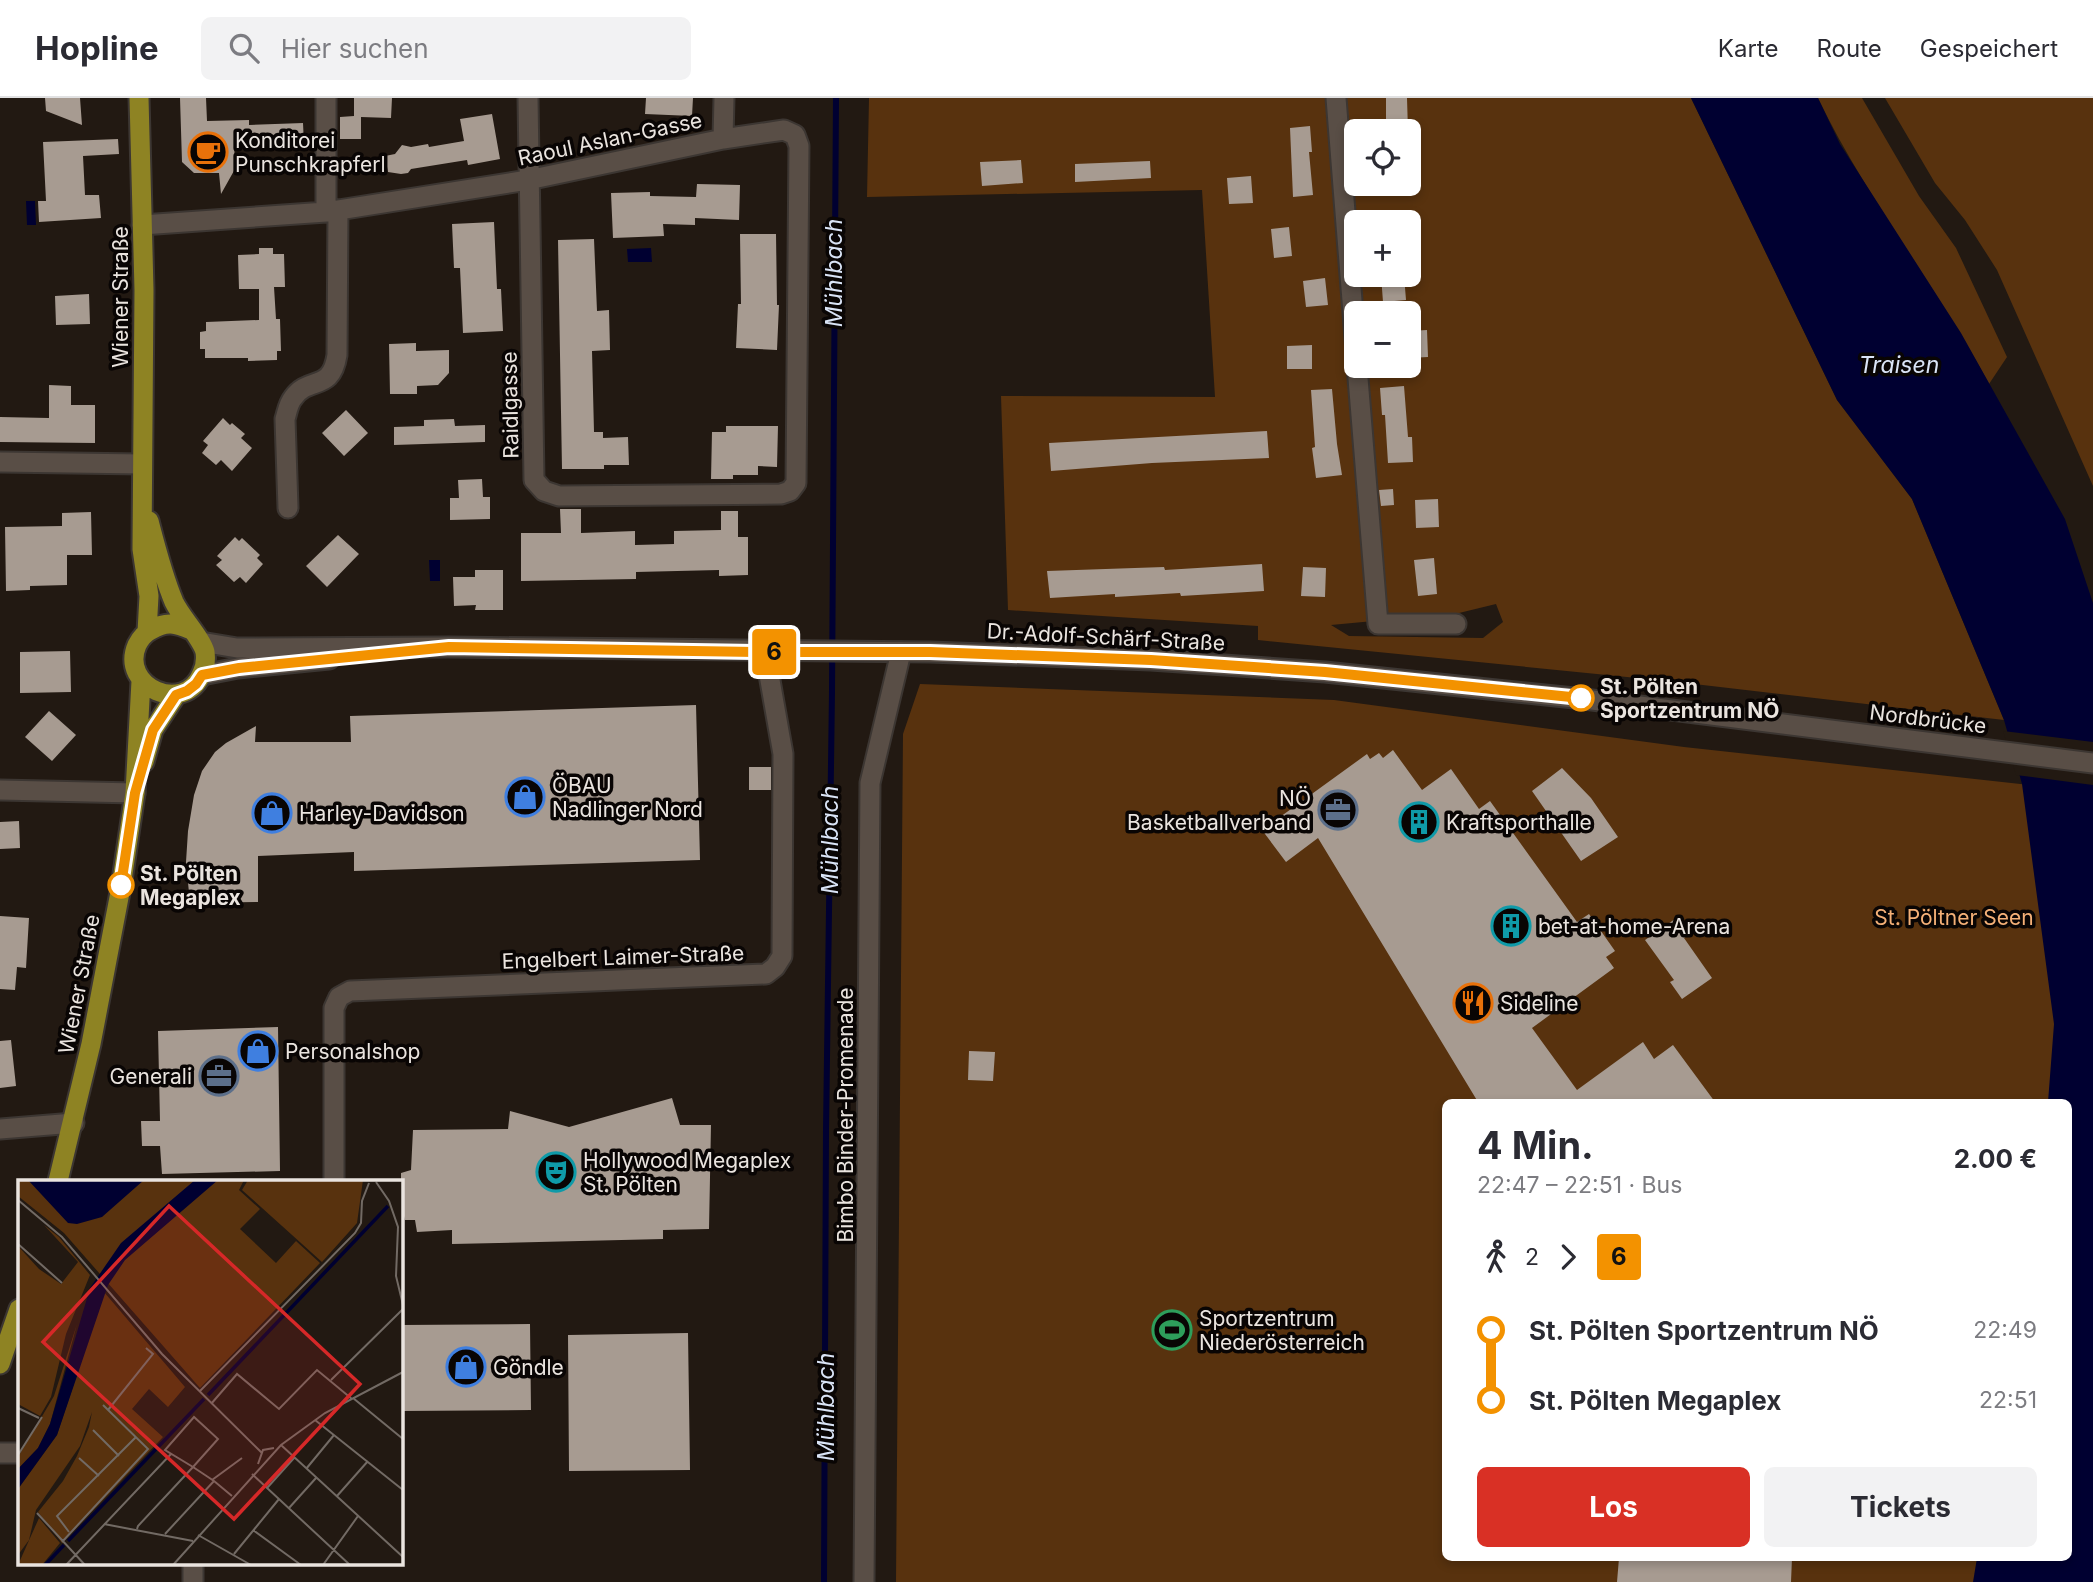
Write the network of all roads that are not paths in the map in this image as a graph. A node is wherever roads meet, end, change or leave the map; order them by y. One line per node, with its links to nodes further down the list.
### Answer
1 (139, 98): 9 (main road, Wiener Straße)
2 (326, 98): 8 (street)
3 (528, 98): 7 (street, Raidlgasse)
4 (724, 98): 6 (street)
5 (1336, 98): 10 (street)
6 (723, 139): 7 (street, Raoul Aslan-Gasse); 14 (street, Raoul Aslan-Gasse)
7 (528, 180): 8 (street, Raoul Aslan-Gasse); 14 (street, Raidlgasse)
8 (332, 211): 9 (street, Raoul Aslan-Gasse); 16 (street)
9 (142, 225): 13 (main road, Wiener Straße)
10 (1352, 301)
11 (1358, 378): 17 (street)
12 (0, 463): 13 (street)
13 (142, 464): 15 (main road, Wiener Straße)
14 (796, 483)
15 (143, 497): 18 (main road); 19 (main road)
16 (288, 508)
17 (1455, 624)
18 (147, 632): 19 (main road); 24 (main road)
19 (196, 636): 20 (street, Dr.-Adolf-Schärf-Straße); 23 (main road)
20 (449, 647): 21 (street, Dr.-Adolf-Schärf-Straße); 23 (street, Dr.-Adolf-Schärf-Straße)
21 (765, 652): 22 (street, Dr.-Adolf-Schärf-Straße); 33 (street, Engelbert Laimer-Straße)
22 (901, 652): 26 (street, Dr.-Adolf-Schärf-Straße); 40 (street, Bimbo Binder-Promenade)
23 (202, 675): 25 (main road)
24 (141, 681): 25 (main road); 29 (main road, Wiener Straße)
25 (176, 695): 29 (main road, Wiener Straße)
26 (1758, 720): 27 (street, Nordbrücke)
27 (2093, 763)
28 (0, 790): 29 (street)
29 (135, 793): 30 (main road, Wiener Straße)
30 (74, 1122): 31 (street); 32 (main road, Wiener Straße)
31 (0, 1129)
32 (58, 1180)
33 (334, 1180)
34 (18, 1312): 35 (main road)
35 (0, 1364)
36 (18, 1453): 37 (street)
37 (0, 1454)
38 (193, 1564): 39 (street)
39 (193, 1582)
40 (864, 1582)

